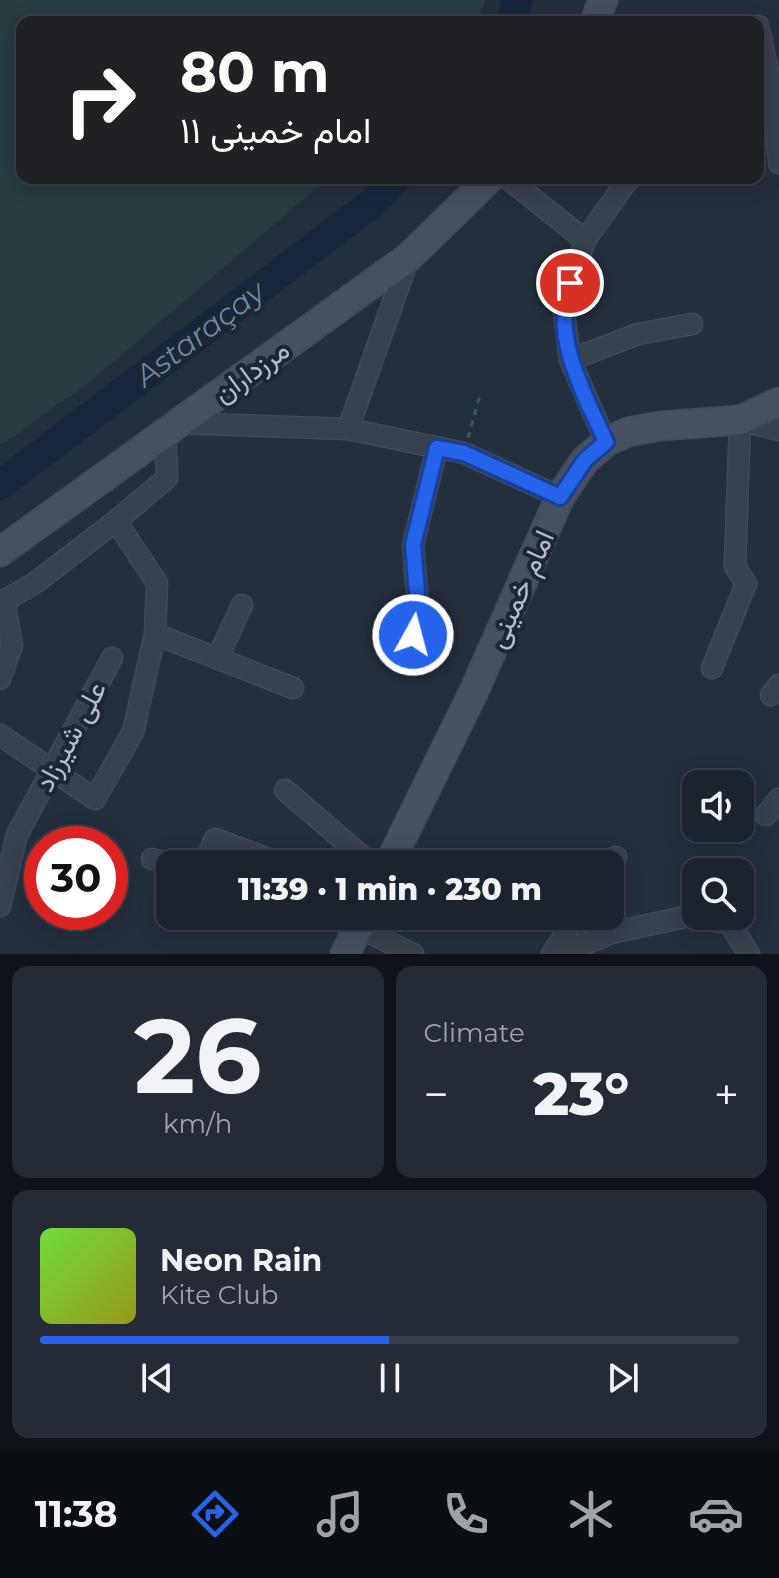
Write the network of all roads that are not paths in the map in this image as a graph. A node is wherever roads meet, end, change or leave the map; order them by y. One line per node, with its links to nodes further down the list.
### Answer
1 (764, 53): 2 (street)
2 (779, 163)
3 (484, 184): 7 (street, مرزداران)
4 (515, 184): 6 (street)
5 (625, 184): 6 (street)
6 (585, 240): 9 (street)
7 (409, 257): 12 (street, مرزداران); 13 (street)
8 (692, 324): 9 (street)
9 (570, 360): 15 (street)
10 (779, 402): 11 (street, امام خمینی)
11 (740, 420): 14 (street); 15 (street, امام خمینی); 25 (street)
12 (172, 427): 13 (street); 18 (street); 19 (street, مرزداران)
13 (348, 429): 16 (street)
14 (779, 430)
15 (606, 442): 17 (street, امام خمینی)
16 (437, 448): 17 (street); 22 (street)
17 (560, 497): 34 (street, امام خمینی)
18 (116, 521): 21 (street); 26 (street)
19 (0, 552)
20 (242, 605): 23 (street)
21 (155, 634): 23 (street); 29 (street)
22 (413, 635)
23 (218, 657): 27 (street)
24 (112, 658): 29 (street, علی شیرزاد)
25 (712, 668)
26 (0, 679)
27 (293, 688)
28 (0, 735): 29 (street)
29 (52, 768): 35 (street, علی شیرزاد)
30 (285, 790): 33 (street)
31 (210, 850): 32 (street)
32 (244, 850)
33 (355, 850)
34 (396, 850)
35 (0, 906)
36 (357, 930): 39 (street)
37 (374, 930): 40 (street)
38 (568, 930): 41 (street)
39 (345, 954)
40 (413, 954)
41 (552, 954)
42 (562, 954): 43 (street)
43 (749, 954)

